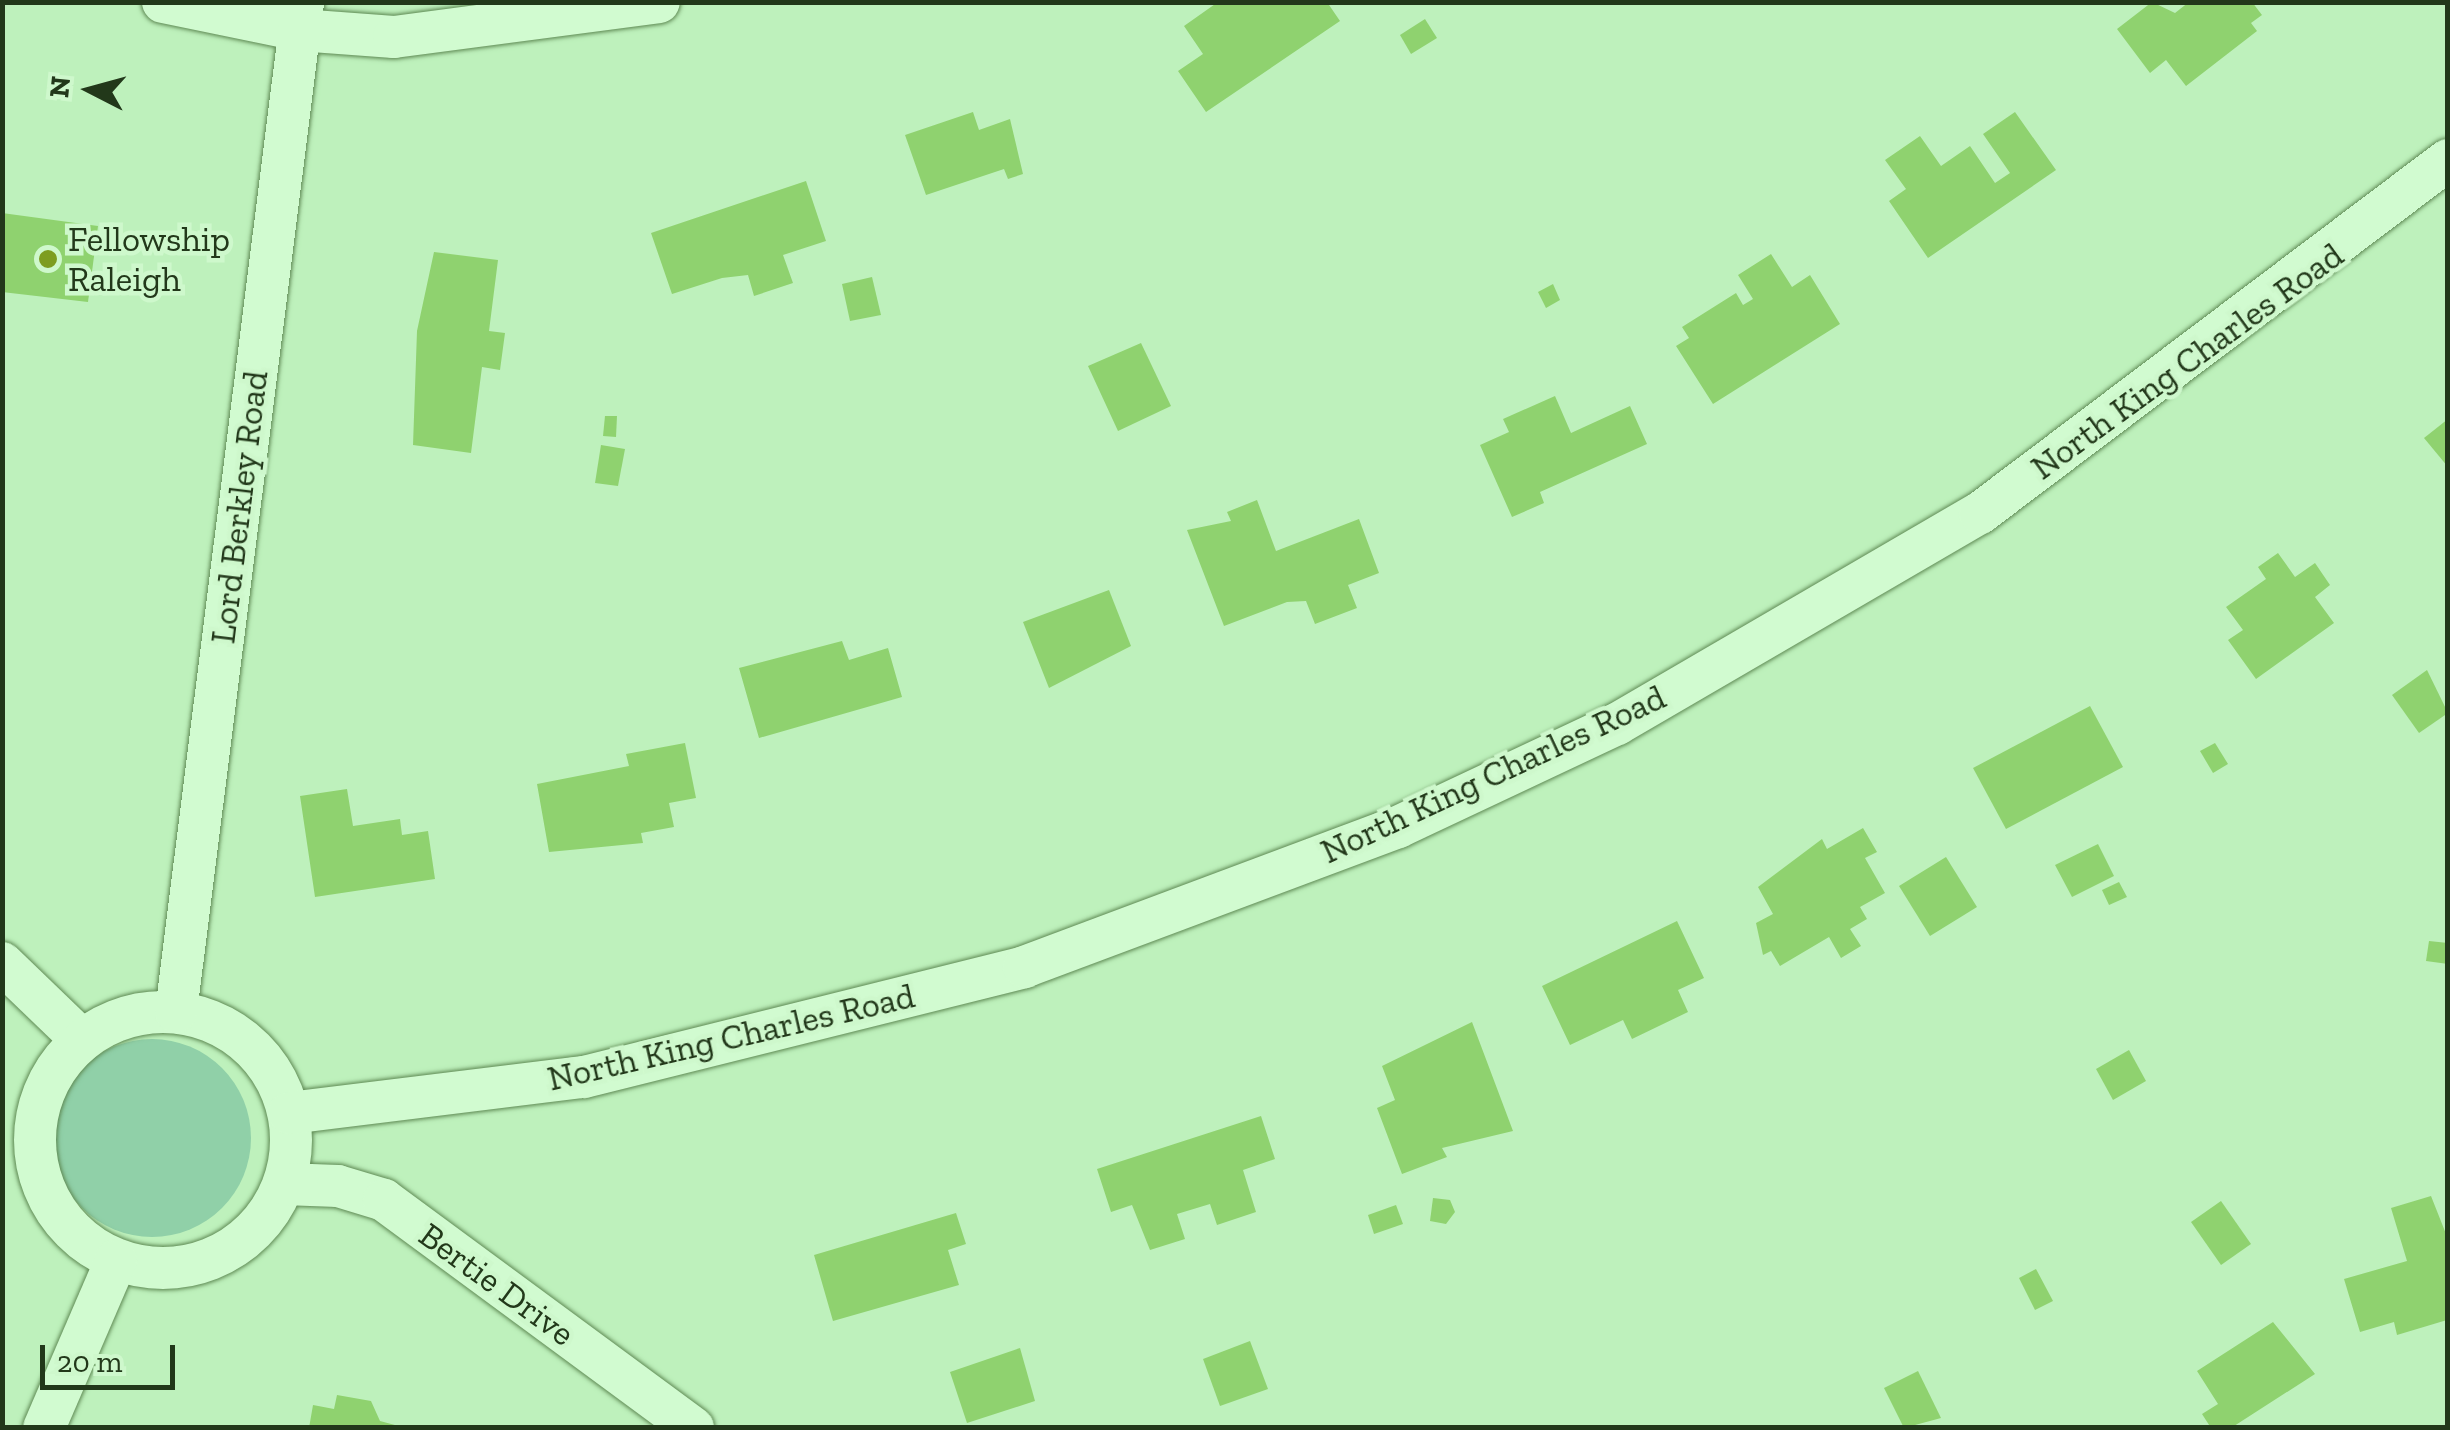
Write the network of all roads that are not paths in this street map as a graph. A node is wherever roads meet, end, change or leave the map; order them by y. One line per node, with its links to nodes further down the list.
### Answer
1 (163, 2): 3 (street)
2 (658, 2): 3 (street)
3 (301, 16): 6 (street, Lord Berkley Road)
4 (2448, 160): 8 (street, North King Charles Road)
5 (2, 963): 7 (street)
6 (176, 1012): 7 (street); 8 (street)
7 (82, 1040): 9 (street)
8 (289, 1113): 10 (street)
9 (19, 1151): 11 (street)
10 (284, 1184): 11 (street); 13 (street, Bertie Drive)
11 (116, 1261): 12 (street)
12 (44, 1428)
13 (693, 1428)

